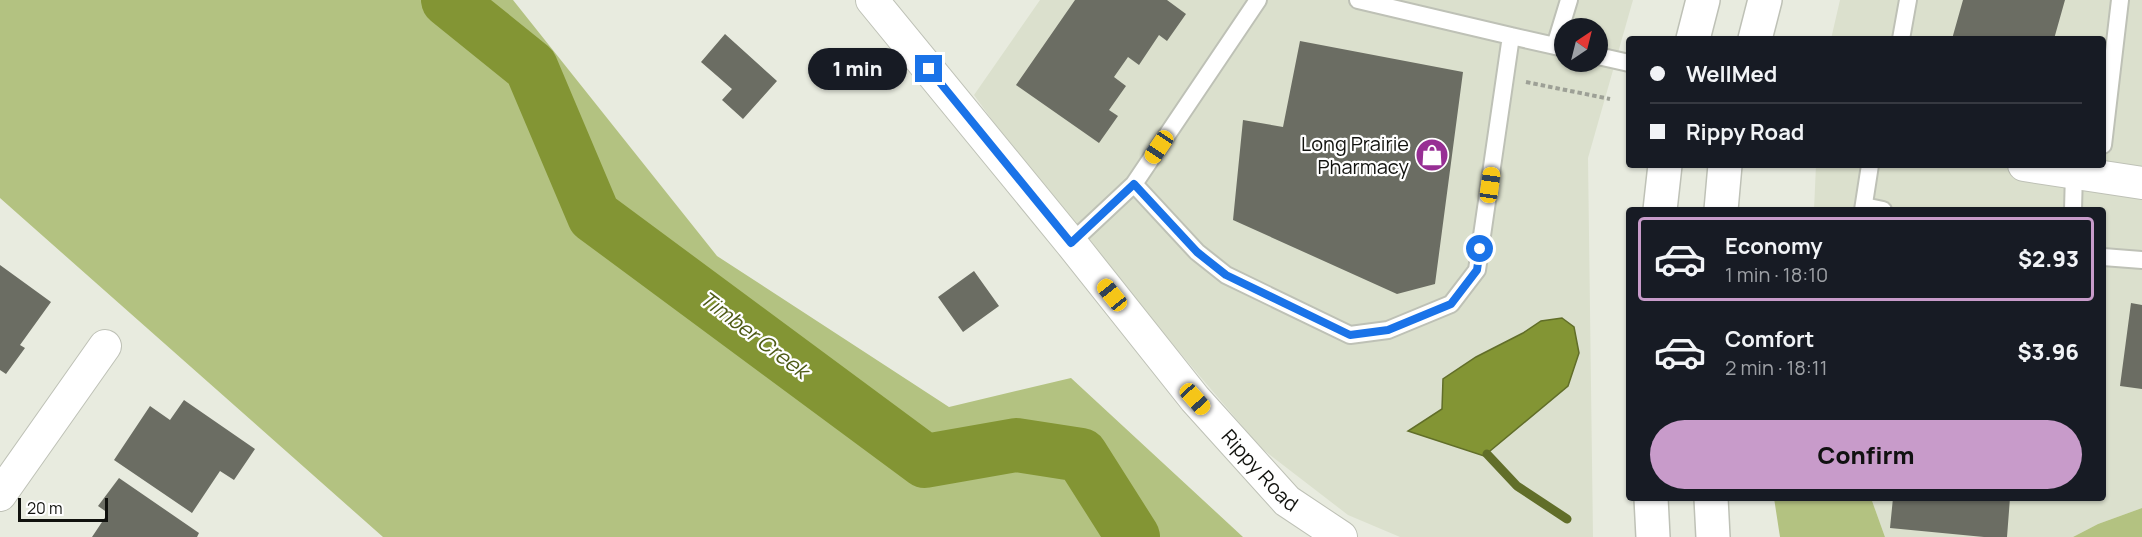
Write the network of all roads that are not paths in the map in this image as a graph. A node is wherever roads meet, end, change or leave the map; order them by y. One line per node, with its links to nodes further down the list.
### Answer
1 (872, 0): 29 (street, Rippy Road)
2 (1258, 0): 24 (lane)
3 (1360, 0): 10 (lane)
4 (1569, 0): 9 (lane)
5 (1703, 0): 11 (main road)
6 (1765, 0): 12 (main road)
7 (1908, 0): 13 (lane)
8 (2120, 0): 17 (lane)
9 (1566, 18)
10 (1511, 36): 14 (lane); 24 (lane)
11 (1693, 36)
12 (1756, 36)
13 (1902, 36)
14 (1554, 46)
15 (1608, 58): 16 (lane)
16 (1626, 62)
17 (2106, 119)
18 (1665, 168): 25 (main road)
19 (1725, 168): 26 (main road)
20 (1870, 168): 27 (lane)
21 (2058, 168): 22 (street)
22 (2091, 171): 23 (street); 28 (lane)
23 (2142, 183)
24 (1134, 184): 29 (lane)
25 (1660, 207)
26 (1721, 207)
27 (1864, 207)
28 (2074, 207)
29 (1071, 243): 36 (street, Rippy Road)
30 (2106, 257): 31 (lane)
31 (2142, 260)
32 (105, 346): 33 (street)
33 (0, 495)
34 (1651, 501): 37 (main road)
35 (1711, 501): 38 (main road)
36 (1341, 537)
37 (1653, 537)
38 (1713, 537)

